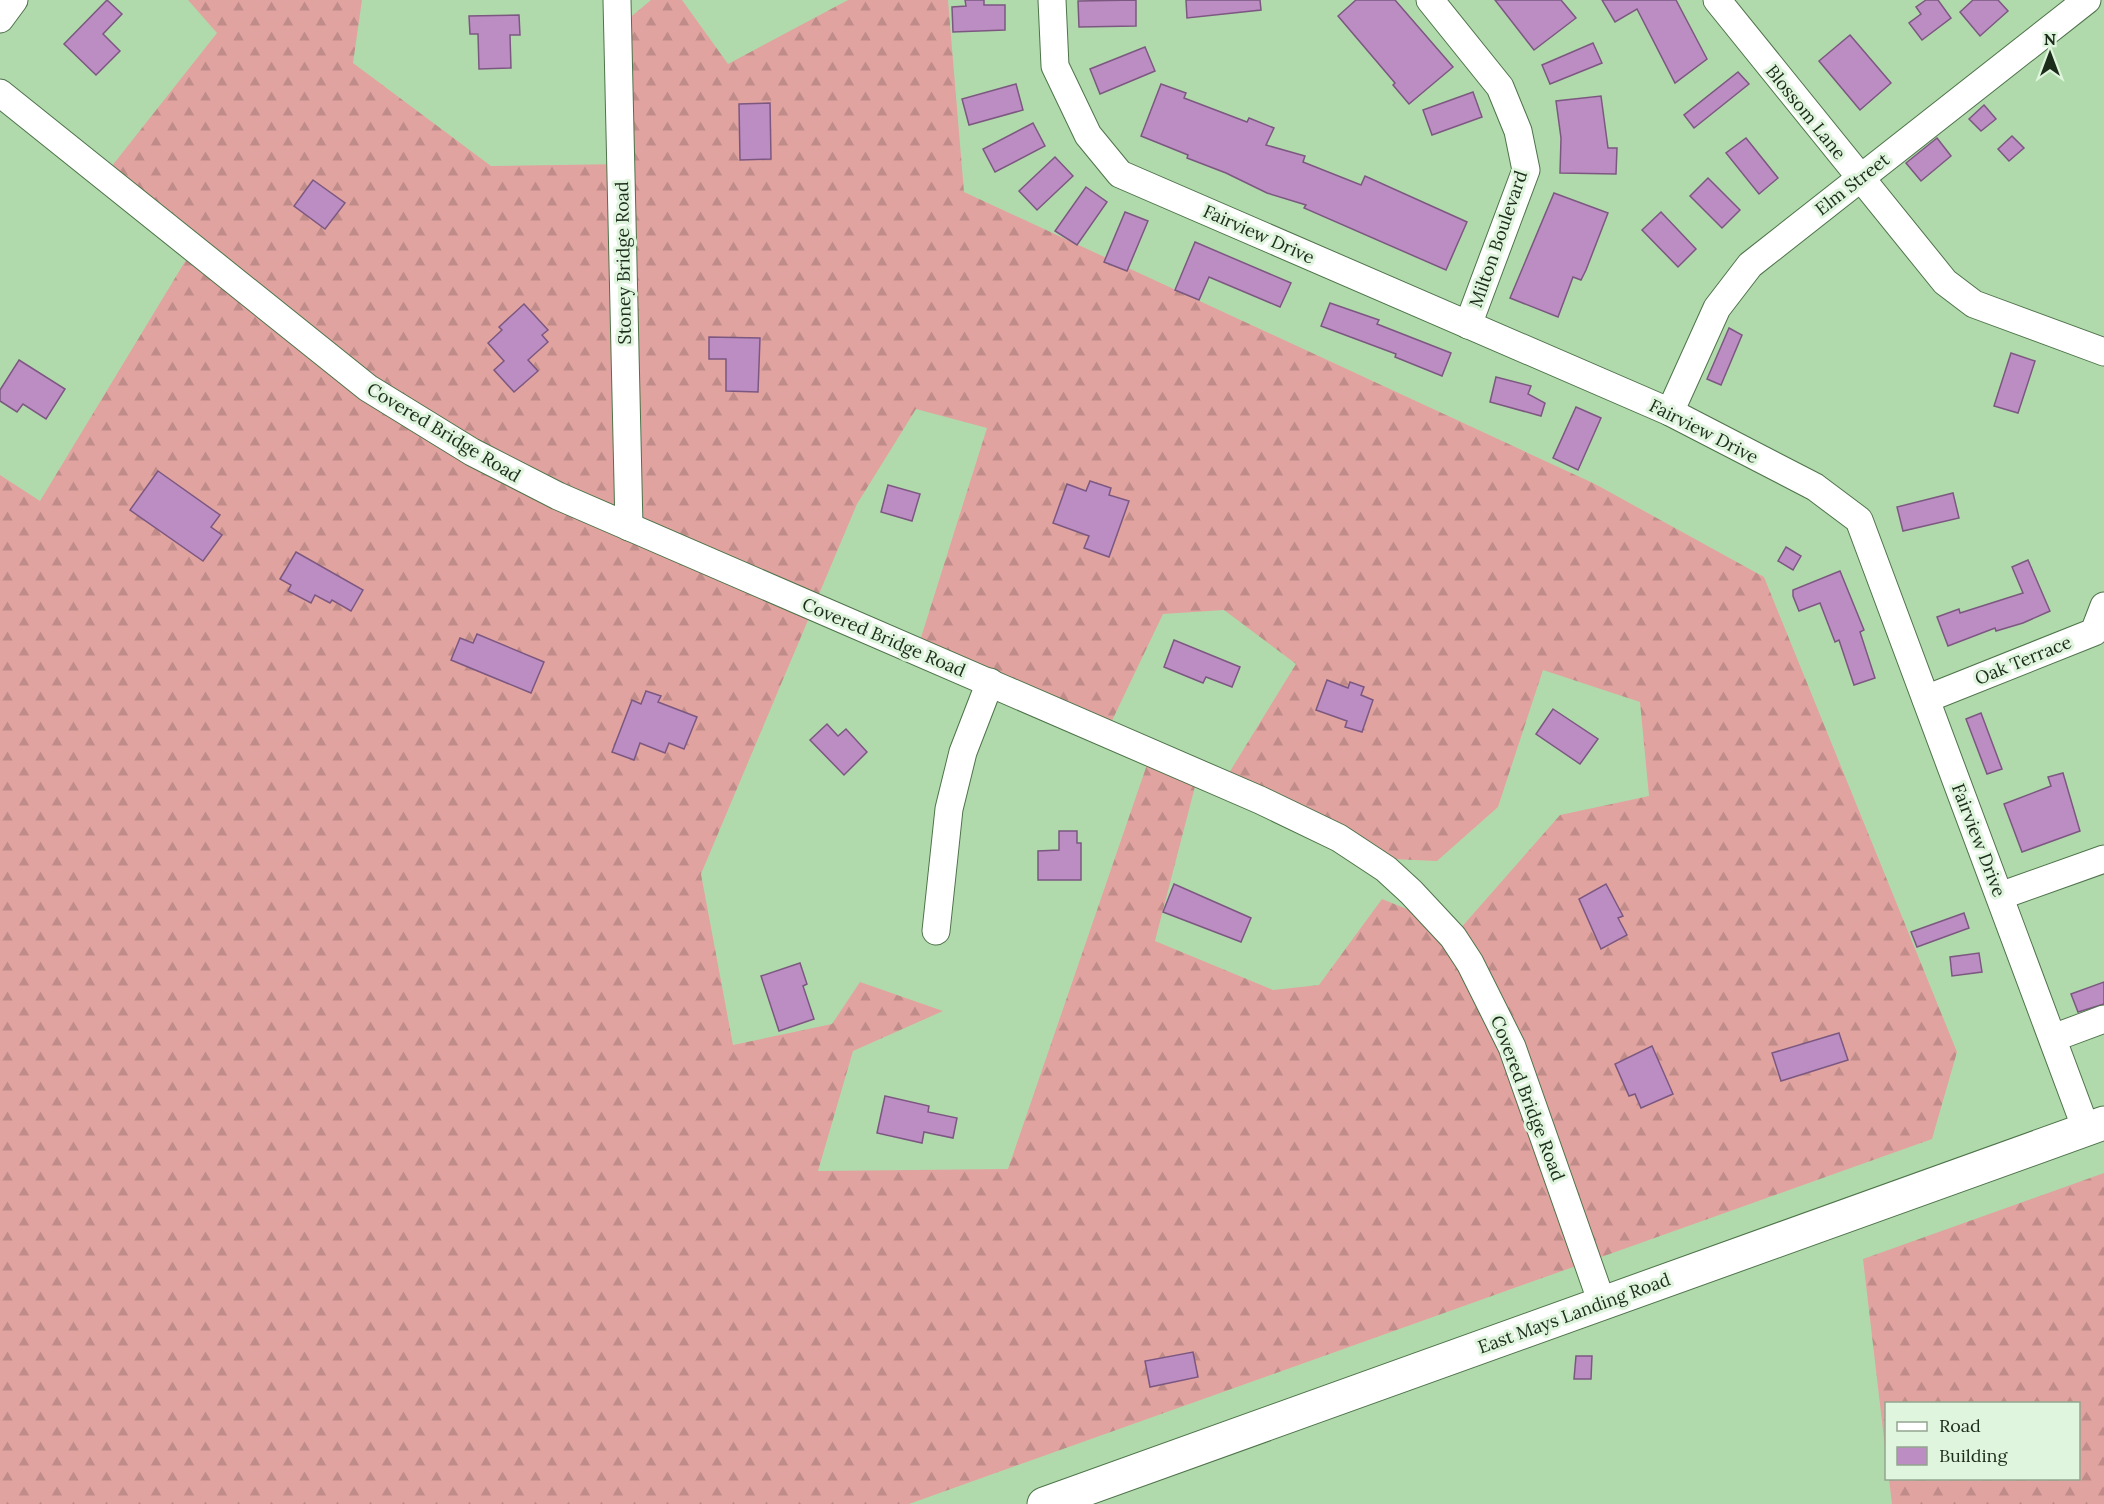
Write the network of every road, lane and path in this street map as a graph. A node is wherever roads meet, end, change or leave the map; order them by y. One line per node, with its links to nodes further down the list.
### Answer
1 (14, 0): 7 (street)
2 (617, 0): 13 (street, Stoney Bridge Road)
3 (1052, 0): 10 (street, Fairview Drive)
4 (1430, 0): 10 (street, Milton Boulevard)
5 (1717, 0): 9 (street, Blossom Lane)
6 (2087, 0): 9 (street, Elm Street)
7 (0, 19)
8 (0, 93): 13 (street, Covered Bridge Road)
9 (1859, 178): 11 (street, Blossom Lane); 12 (street, Elm Street)
10 (1468, 326): 12 (street, Fairview Drive)
11 (2104, 352)
12 (1670, 412): 16 (street, Fairview Drive)
13 (629, 527): 15 (street, Covered Bridge Road)
14 (2104, 606): 16 (street, Oak Terrace)
15 (990, 682): 19 (street); 23 (street, Covered Bridge Road)
16 (1926, 699): 18 (street, Fairview Drive)
17 (2104, 859): 18 (street)
18 (2001, 896): 21 (street, Fairview Drive)
19 (936, 931)
20 (2104, 1019): 21 (street)
21 (2053, 1038): 22 (street, Fairview Drive)
22 (2095, 1126): 23 (main road, East Mays Landing Road)
23 (1602, 1303): 24 (main road, East Mays Landing Road)
24 (1061, 1501)

